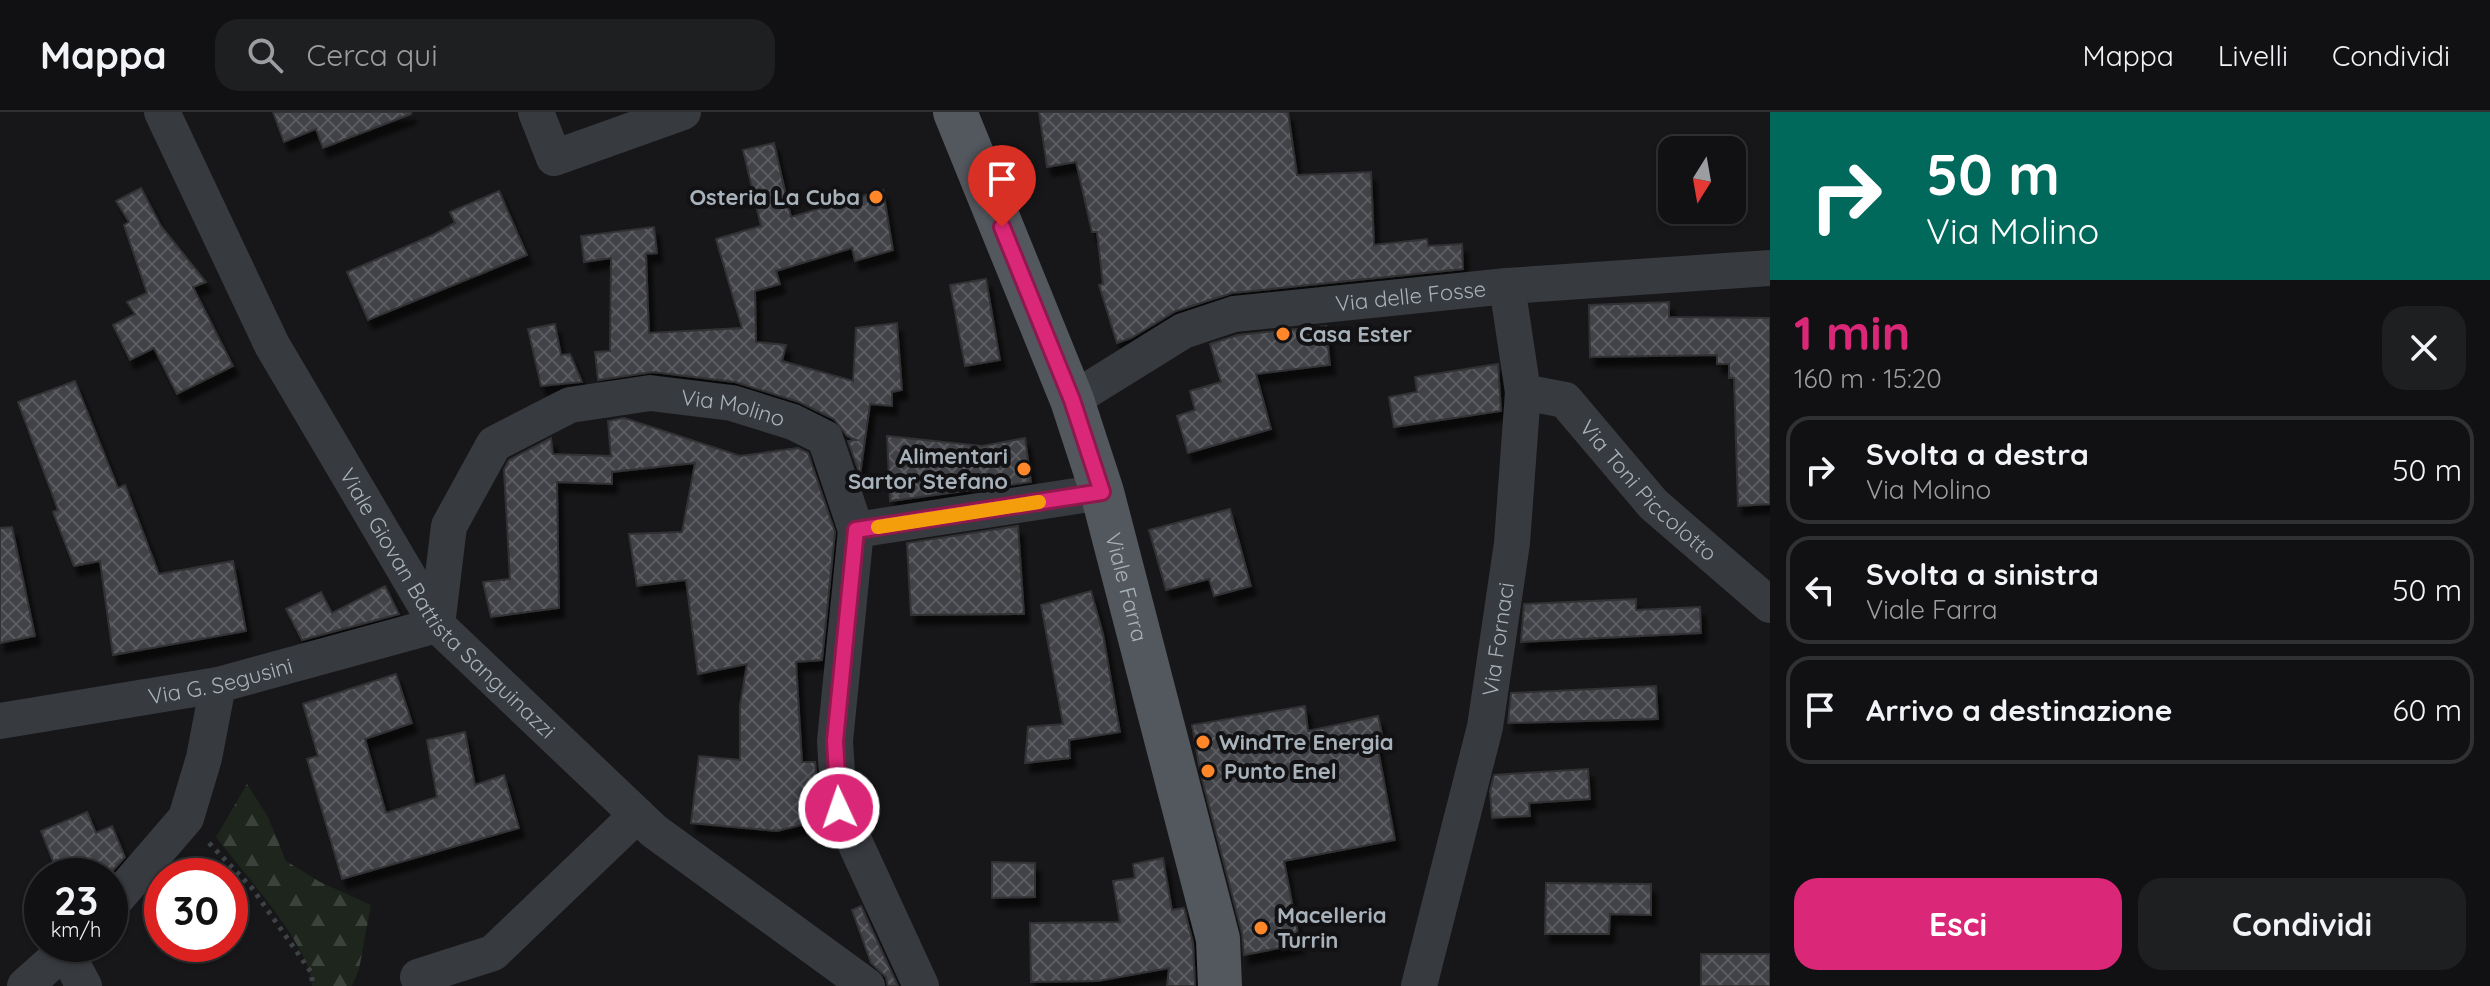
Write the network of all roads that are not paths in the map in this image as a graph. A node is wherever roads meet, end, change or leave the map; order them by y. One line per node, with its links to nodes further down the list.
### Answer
1 (162, 112): 12 (street, Viale Giovan Battista Sanguinazzi)
2 (536, 112): 3 (street)
3 (683, 112)
4 (955, 112): 8 (main road, Viale Farra)
5 (1770, 268): 6 (street, Via delle Fosse)
6 (1507, 286): 7 (street, Via Fornaci); 8 (street, Via delle Fosse)
7 (1523, 392): 11 (street, Via Toni Piccolotto); 25 (street, Via Fornaci)
8 (1072, 400): 9 (main road, Viale Farra)
9 (1102, 492): 10 (street); 24 (main road, Viale Farra)
10 (856, 530): 12 (street, Via Molino); 23 (street)
11 (1770, 605)
12 (437, 625): 13 (street, Via G. Segusini); 15 (street, Viale Giovan Battista Sanguinazzi)
13 (218, 685): 14 (street, Via G. Segusini); 16 (street)
14 (0, 721)
15 (637, 815): 19 (street); 22 (street, Viale Giovan Battista Sanguinazzi)
16 (128, 885)
17 (52, 962): 20 (street)
18 (74, 962): 21 (street)
19 (418, 977)
20 (25, 986)
21 (84, 986)
22 (867, 986)
23 (921, 986)
24 (1220, 986)
25 (1419, 986)

